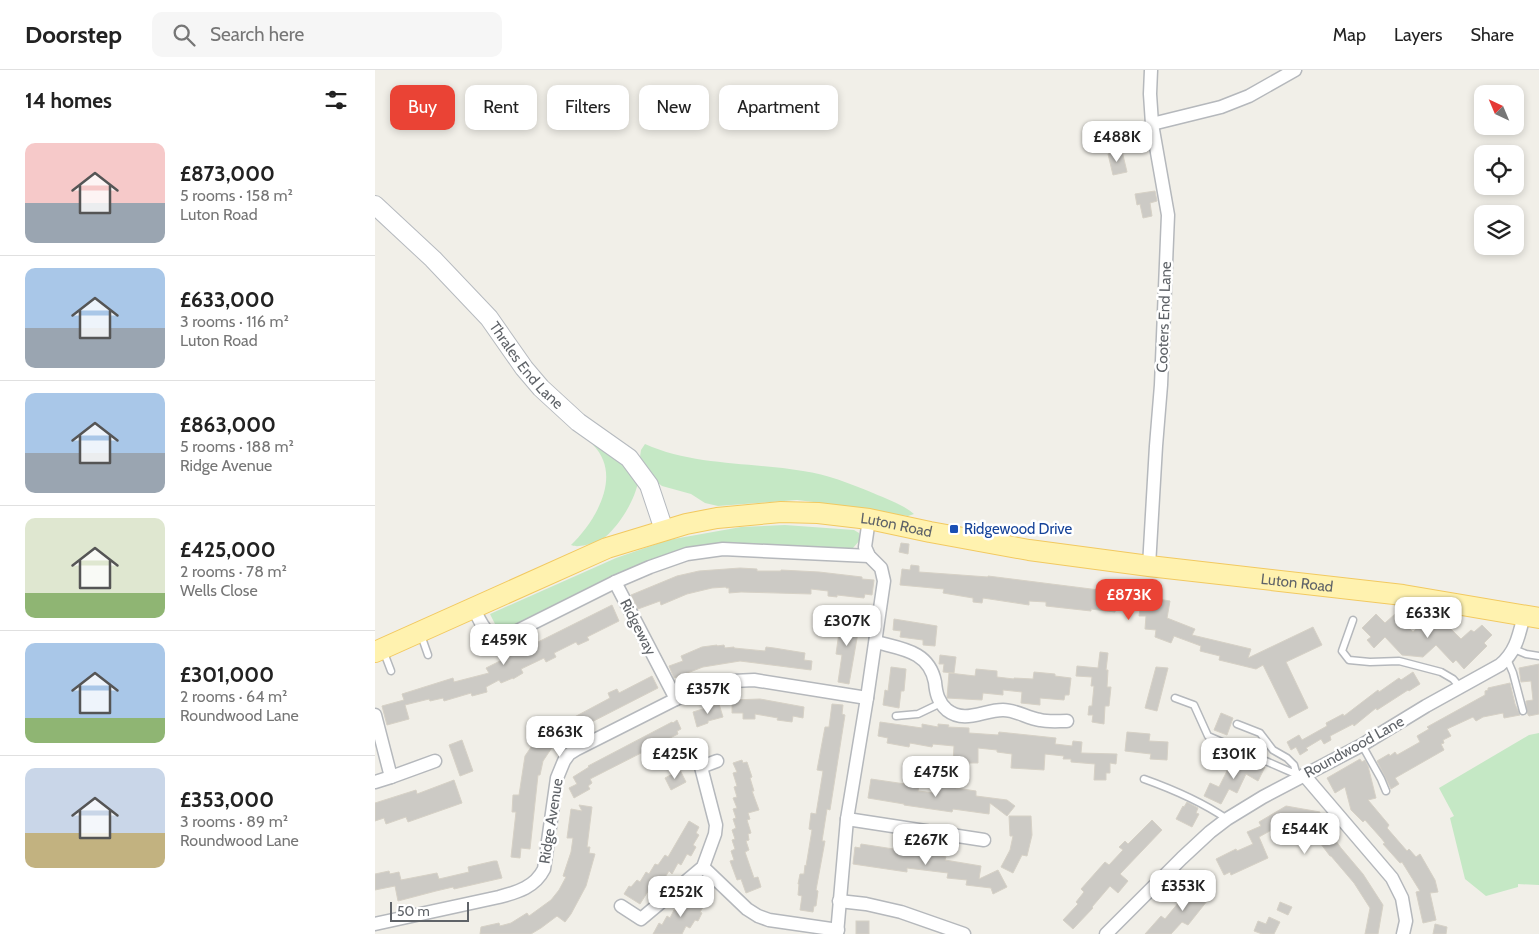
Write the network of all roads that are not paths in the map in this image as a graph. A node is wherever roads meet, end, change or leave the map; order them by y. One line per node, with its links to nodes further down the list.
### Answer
1 (1151, 70): 3 (street, Cooters End Lane)
2 (1295, 70): 3 (street)
3 (1152, 124): 8 (street, Cooters End Lane)
4 (375, 205): 6 (street, Thrales End Lane)
5 (869, 519): 6 (main road, Luton Road); 7 (street); 8 (main road, Luton Road)
6 (664, 530): 10 (main road, Luton Road)
7 (869, 556): 9 (street); 14 (street)
8 (1149, 566): 11 (main road, Luton Road)
9 (615, 582): 10 (street); 23 (street, Ridgeway)
10 (474, 609): 13 (main road, Luton Road)
11 (1531, 617): 16 (street)
12 (1353, 620): 20 (lane)
13 (419, 633): 15 (main road, Luton Road); 17 (lane)
14 (876, 642): 21 (street); 24 (street)
15 (379, 651): 19 (lane)
16 (1510, 654): 18 (lane); 20 (street, Roundwood Lane); 25 (lane)
17 (428, 655)
18 (1539, 656)
19 (391, 671)
20 (1460, 687): 30 (street, Roundwood Lane)
21 (867, 698): 23 (street, Ridge Avenue); 38 (street)
22 (1175, 698): 33 (lane)
23 (676, 699): 44 (street, Ridge Avenue)
24 (941, 703): 27 (lane); 28 (street)
25 (1523, 711)
26 (375, 715): 34 (street)
27 (896, 716)
28 (1067, 722)
29 (1237, 724): 33 (lane)
30 (1362, 745): 33 (street, Roundwood Lane); 37 (lane)
31 (435, 761): 34 (street)
32 (717, 761): 41 (street)
33 (1300, 774): 39 (street, Roundwood Lane); 48 (street)
34 (391, 777): 36 (street)
35 (1144, 779): 39 (lane)
36 (375, 782)
37 (1386, 792)
38 (847, 819): 40 (street); 42 (street)
39 (1227, 819): 47 (street, Roundwood Lane)
40 (983, 840)
41 (703, 867): 43 (street); 45 (street)
42 (839, 901): 45 (street); 46 (street)
43 (621, 906)
44 (375, 924)
45 (837, 932)
46 (964, 934)
47 (1106, 934)
48 (1403, 934)

